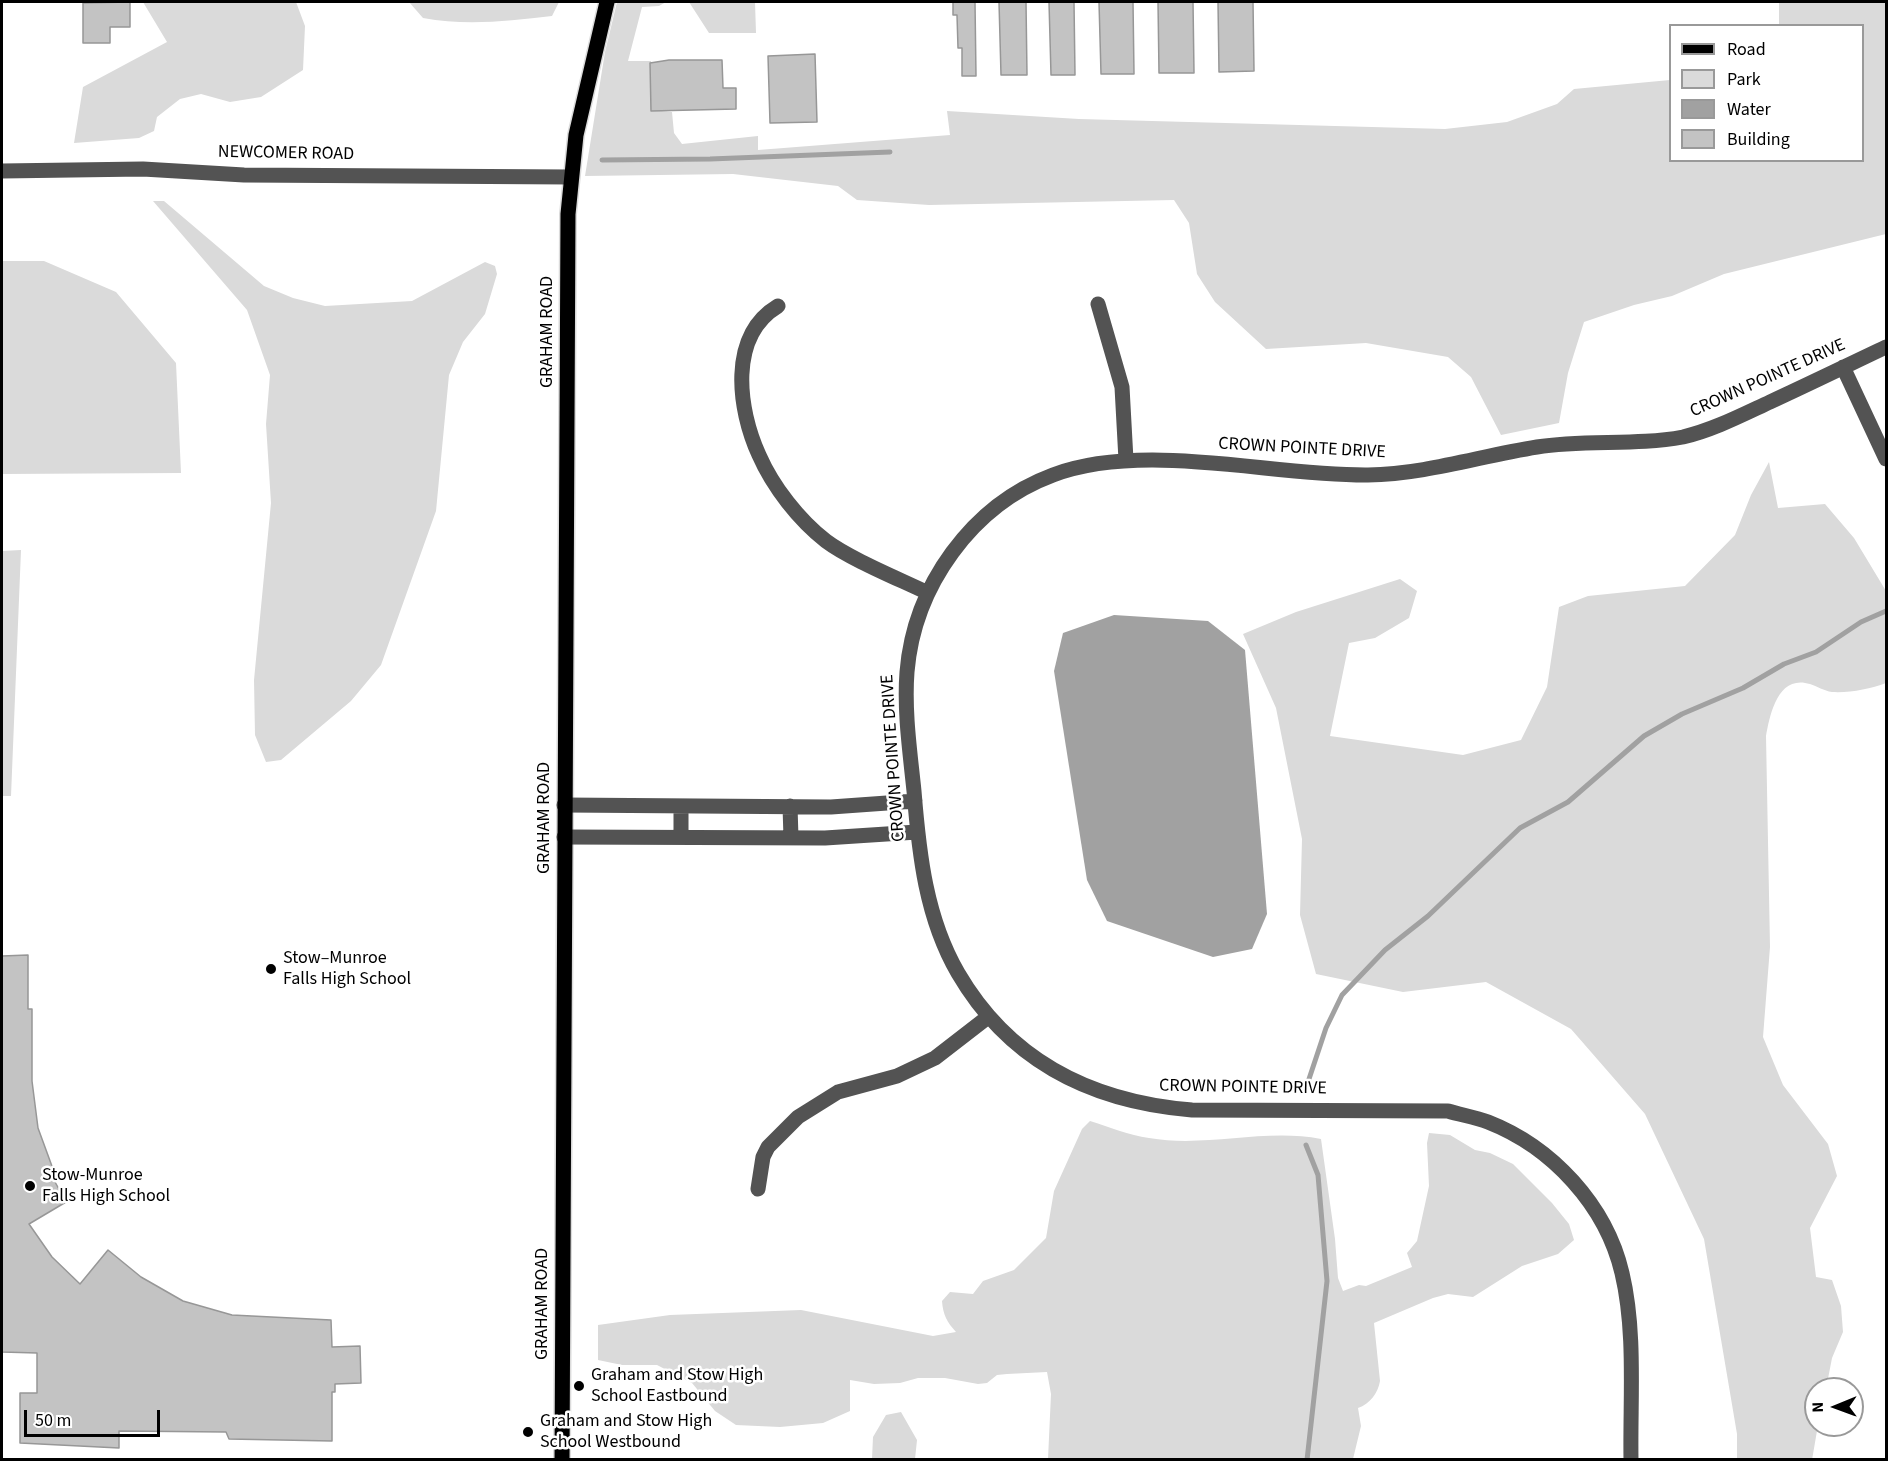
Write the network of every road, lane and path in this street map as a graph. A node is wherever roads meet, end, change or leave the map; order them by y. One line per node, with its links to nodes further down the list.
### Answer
1 (607, 2): 3 (main road, GRAHAM ROAD)
2 (2, 171): 3 (street, NEWCOMER ROAD)
3 (570, 177): 12 (main road, GRAHAM ROAD)
4 (1098, 304): 9 (street)
5 (778, 306): 10 (street)
6 (1887, 347): 7 (street, CROWN POINTE DRIVE)
7 (1843, 367): 8 (street); 9 (street, CROWN POINTE DRIVE)
8 (1887, 459)
9 (1126, 460): 10 (street, CROWN POINTE DRIVE)
10 (928, 593): 11 (street, CROWN POINTE DRIVE)
11 (915, 801): 14 (street); 15 (street, CROWN POINTE DRIVE)
12 (564, 805): 13 (street); 17 (main road, GRAHAM ROAD)
13 (681, 806): 14 (street); 16 (street)
14 (790, 806): 18 (street)
15 (917, 832): 18 (street); 19 (street, CROWN POINTE DRIVE)
16 (681, 836): 17 (street); 18 (street)
17 (564, 837): 21 (main road, GRAHAM ROAD)
18 (791, 838)
19 (988, 1017): 20 (street); 22 (street, CROWN POINTE DRIVE)
20 (758, 1189)
21 (562, 1460)
22 (1631, 1460)

